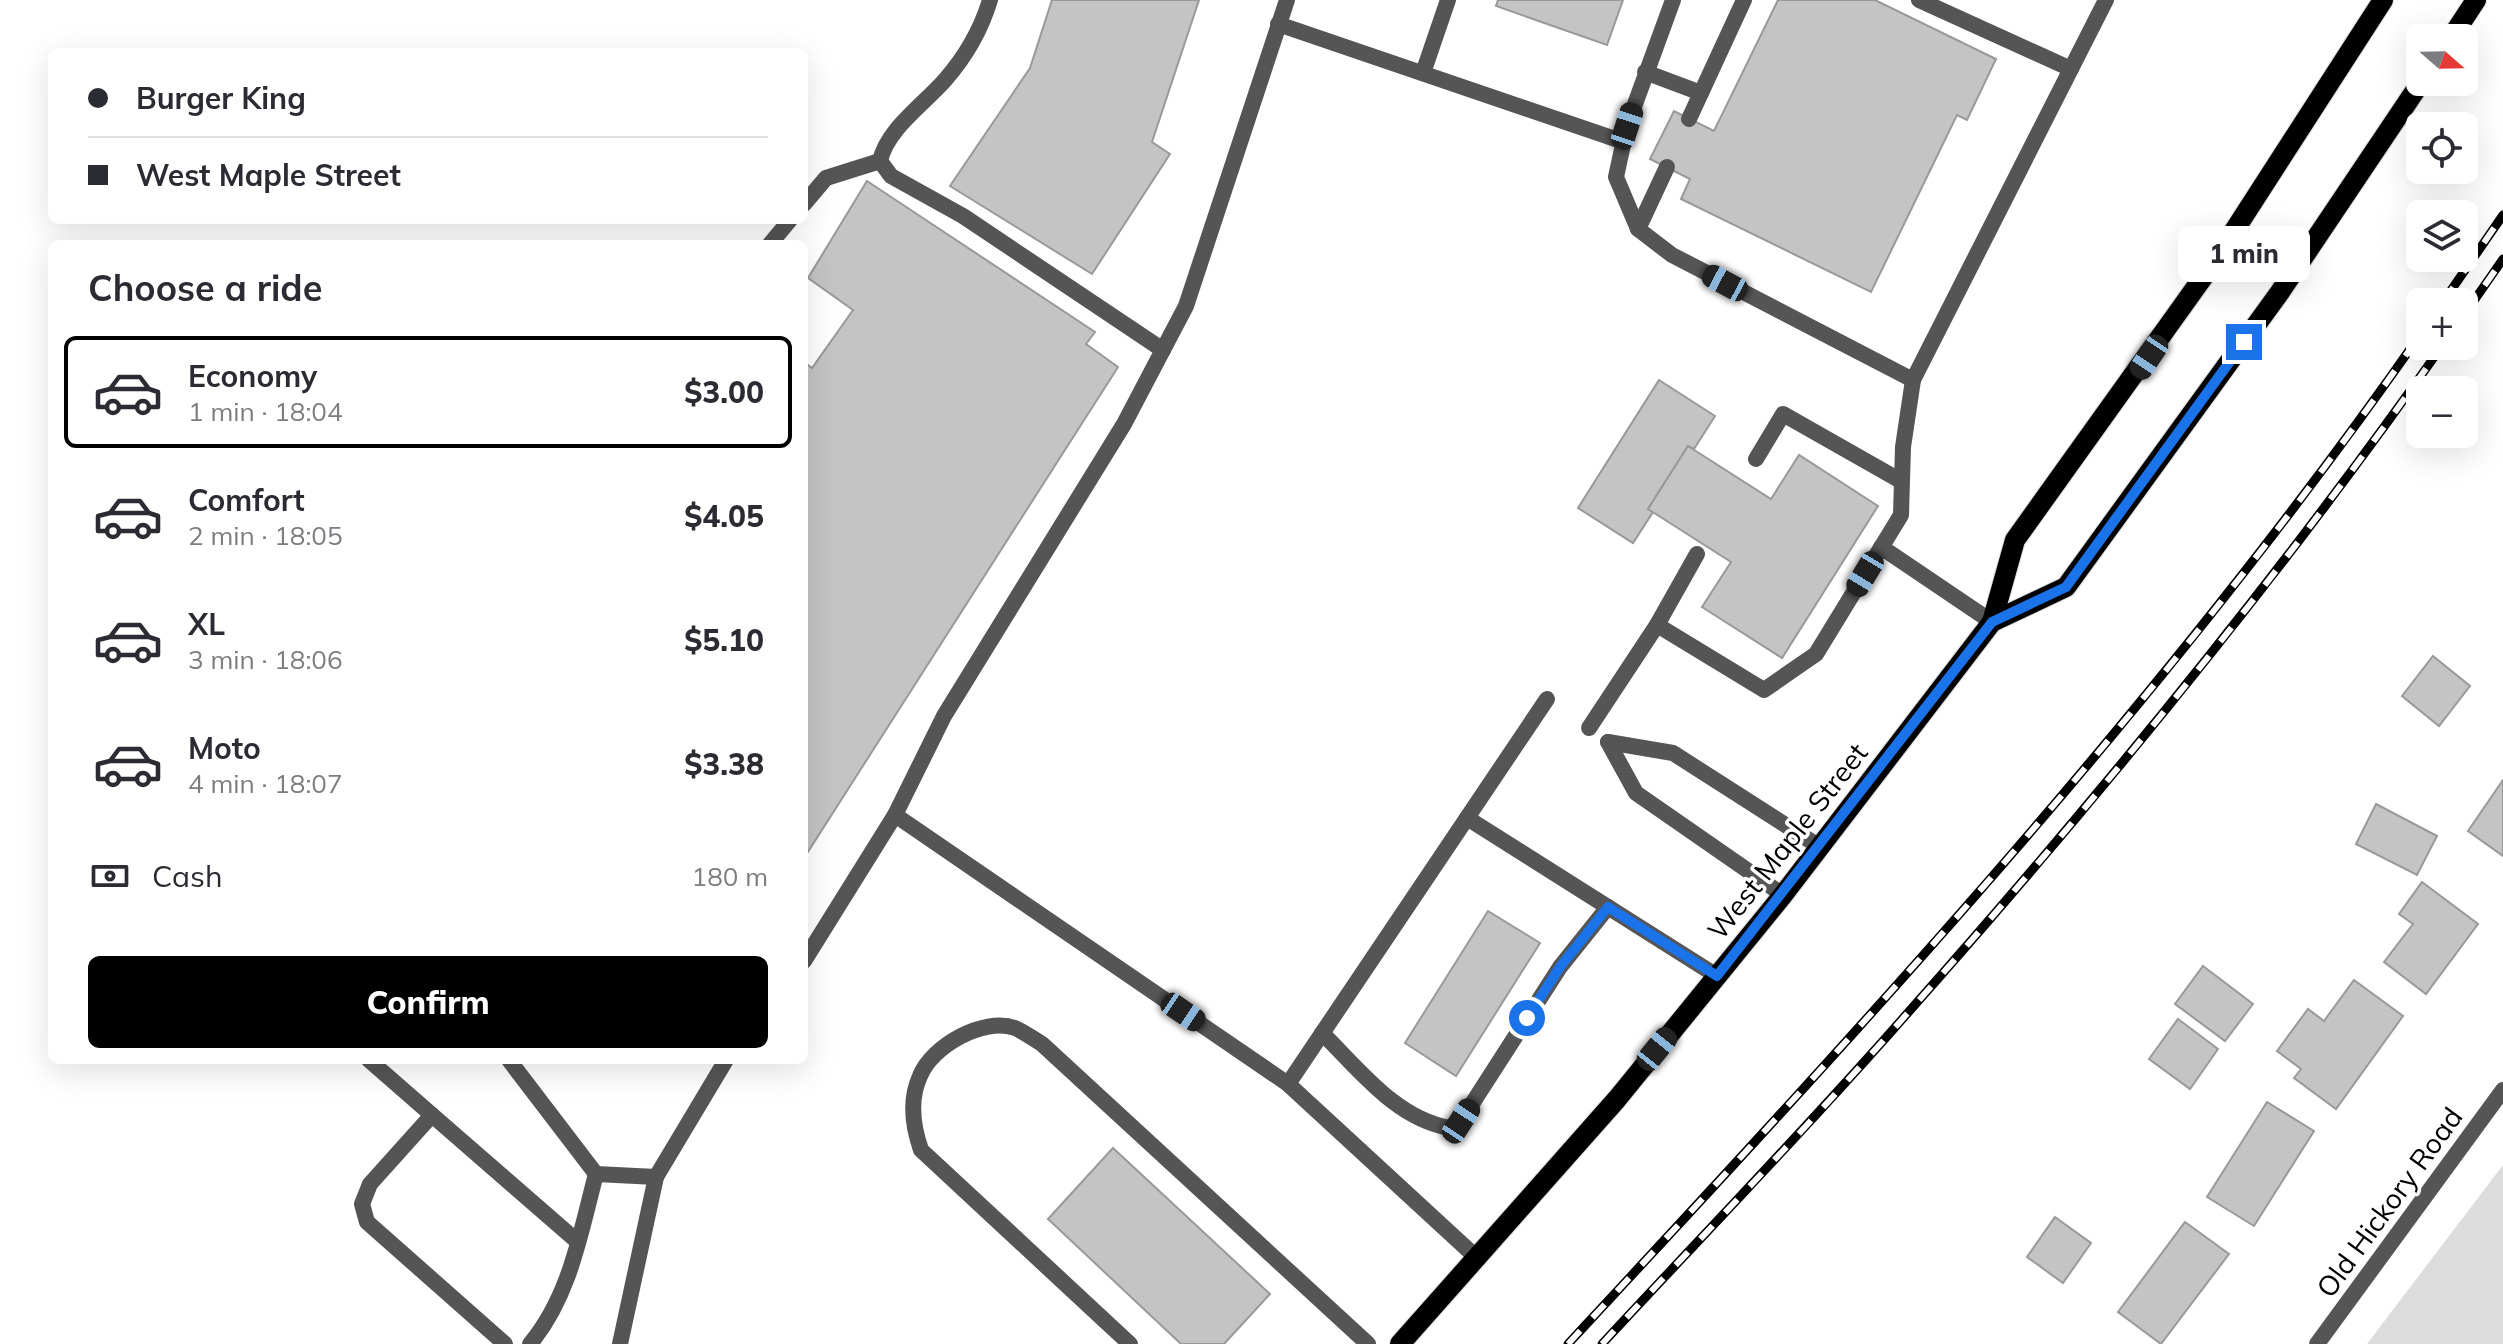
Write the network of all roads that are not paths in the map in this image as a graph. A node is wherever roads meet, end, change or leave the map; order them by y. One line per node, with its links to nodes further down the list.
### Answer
1 (990, 0): 19 (street)
2 (1287, 0): 10 (street)
3 (1448, 0): 14 (street)
4 (1673, 0): 13 (street)
5 (1744, 0): 15 (street)
6 (1919, 0): 12 (street)
7 (2106, 0): 12 (street)
8 (2383, 0): 31 (main road, West Maple Street)
9 (2476, 0): 11 (main road)
10 (1278, 24): 14 (street); 25 (street)
11 (2460, 24)
12 (2071, 69): 26 (street)
13 (1645, 72): 15 (street); 18 (street)
14 (1423, 73): 18 (street)
15 (1701, 93): 17 (street)
16 (2412, 96): 31 (main road, West Maple Street)
17 (1689, 119)
18 (1624, 142): 23 (street)
19 (880, 161): 21 (street); 25 (street)
20 (1667, 167): 23 (street)
21 (808, 199)
22 (787, 224): 24 (street)
23 (1638, 229): 26 (street)
24 (773, 240)
25 (1163, 350): 35 (street)
26 (1913, 380): 28 (street)
27 (1756, 459): 28 (street)
28 (1901, 481): 29 (street)
29 (1881, 547): 31 (street); 32 (street)
30 (1697, 554): 32 (street)
31 (1992, 622): 37 (main road, West Maple Street)
32 (1657, 625): 34 (street)
33 (1547, 699): 36 (street)
34 (1589, 728)
35 (895, 815): 40 (street); 46 (street)
36 (1467, 818): 39 (street); 42 (street)
37 (1820, 847): 38 (main road, West Maple Street); 38 (street)
38 (1783, 895): 41 (main road, West Maple Street)
39 (1608, 907): 41 (street); 42 (street)
40 (808, 953)
41 (1717, 976): 52 (main road, West Maple Street)
42 (1322, 1033): 46 (street)
43 (374, 1064): 48 (street)
44 (512, 1064): 49 (street)
45 (724, 1064): 50 (street)
46 (1288, 1084): 52 (street)
47 (2503, 1090): 59 (street, Old Hickory Road)
48 (432, 1115): 51 (street); 53 (street)
49 (596, 1174): 50 (street); 51 (street)
50 (656, 1177): 55 (street)
51 (578, 1242): 54 (street)
52 (1477, 1258): 58 (main road, West Maple Street)
53 (505, 1344)
54 (530, 1344)
55 (620, 1344)
56 (1130, 1344): 57 (street)
57 (1368, 1344)
58 (1400, 1344)
59 (2317, 1344)

